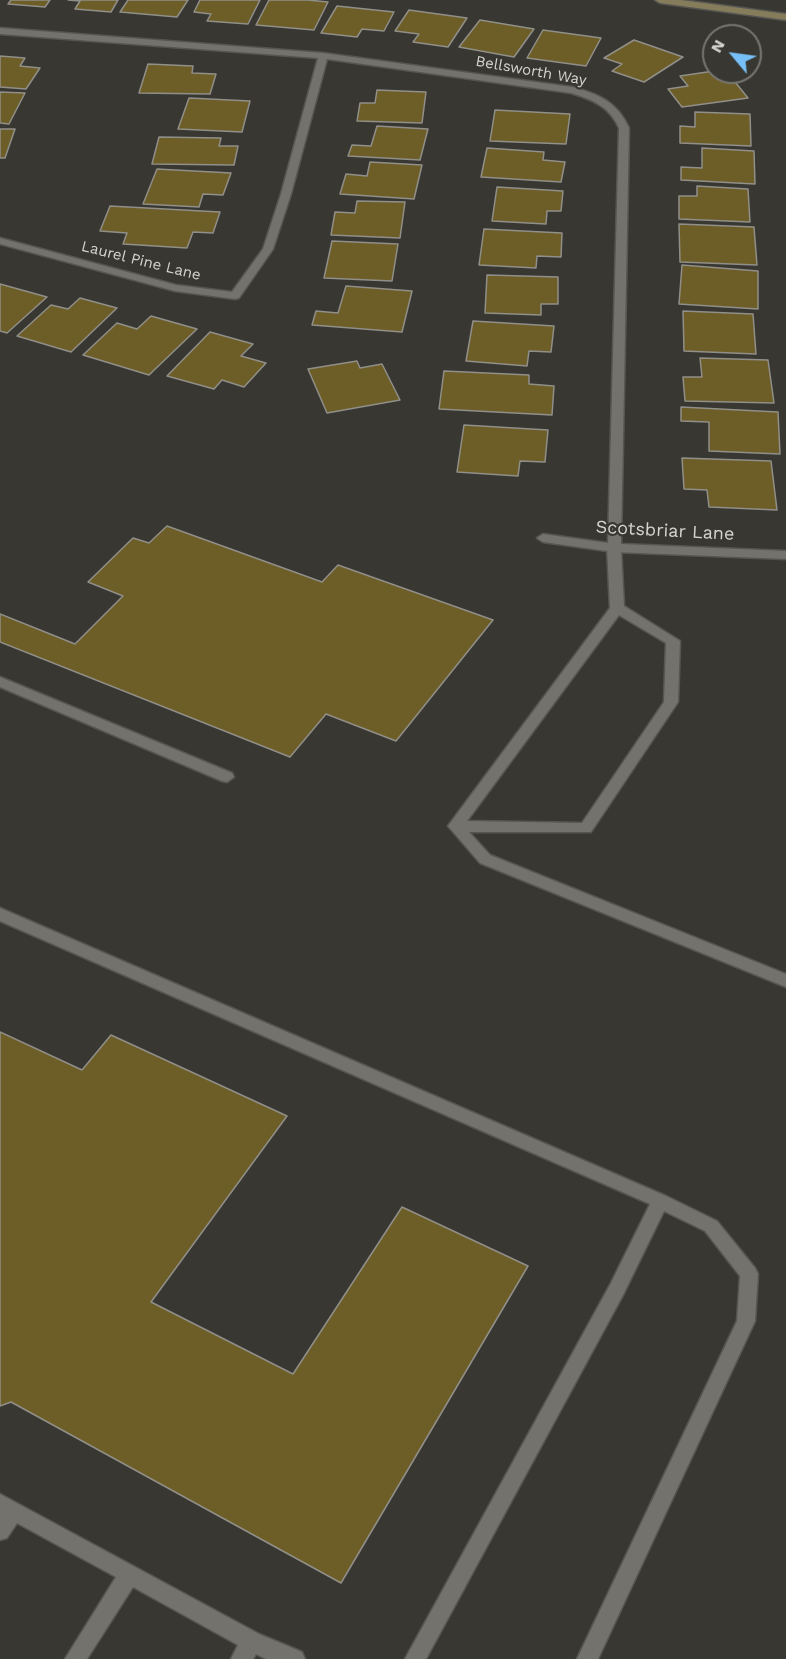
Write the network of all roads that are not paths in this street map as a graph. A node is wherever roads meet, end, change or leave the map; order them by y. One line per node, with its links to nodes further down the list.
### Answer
1 (660, 0): 2 (street)
2 (786, 17)
3 (0, 30): 4 (street, Bellsworth Way)
4 (323, 56): 5 (street, Laurel Pine Lane); 7 (street, Bellsworth Way)
5 (0, 240)
6 (543, 538): 7 (street, Scotsbriar Lane)
7 (614, 548): 8 (street, Scotsbriar Lane); 9 (street, Bellsworth Way)
8 (786, 555)
9 (617, 608): 12 (street); 12 (street)
10 (0, 682): 11 (street)
11 (227, 777)
12 (455, 826): 14 (street)
13 (0, 914): 15 (street)
14 (786, 981)
15 (660, 1201): 23 (street); 24 (street)
16 (7, 1506): 17 (street); 18 (street)
17 (0, 1531)
18 (130, 1574): 19 (street); 20 (street)
19 (252, 1641): 21 (street); 22 (street)
20 (75, 1659)
21 (241, 1659)
22 (295, 1659)
23 (415, 1659)
24 (587, 1659)

